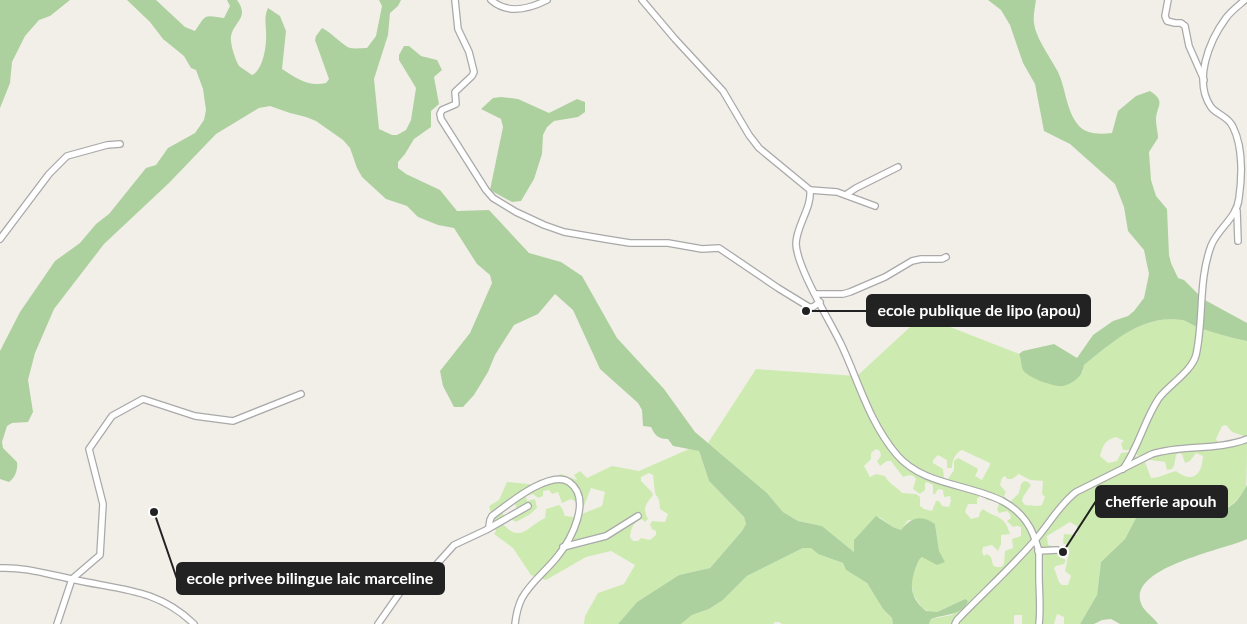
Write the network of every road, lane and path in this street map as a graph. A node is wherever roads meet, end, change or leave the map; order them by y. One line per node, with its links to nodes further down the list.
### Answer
1 (455, 0): 18 (street)
2 (491, 0): 3 (street)
3 (548, 0)
4 (642, 0): 10 (street)
5 (1168, 0): 7 (street)
6 (1245, 0): 7 (street)
7 (1204, 80): 13 (street)
8 (120, 144): 14 (street)
9 (898, 167): 11 (street)
10 (810, 190): 11 (street); 17 (street)
11 (847, 194): 12 (street)
12 (875, 206)
13 (1237, 211): 15 (street); 21 (street)
14 (0, 238)
15 (1238, 241)
16 (946, 257): 17 (street)
17 (816, 294): 18 (street)
18 (820, 302): 25 (street)
19 (301, 394): 30 (street)
20 (1247, 439): 21 (street)
21 (1123, 469): 25 (street)
22 (528, 506): 24 (street)
23 (638, 516): 26 (street)
24 (489, 527): 26 (street); 33 (street)
25 (1035, 540): 28 (street); 35 (street)
26 (563, 547): 34 (street)
27 (1057, 550): 28 (street)
28 (1038, 551): 36 (street)
29 (0, 568): 30 (street)
30 (72, 580): 31 (street); 32 (street)
31 (57, 624)
32 (194, 624)
33 (378, 624)
34 (515, 624)
35 (955, 624)
36 (1039, 624)

